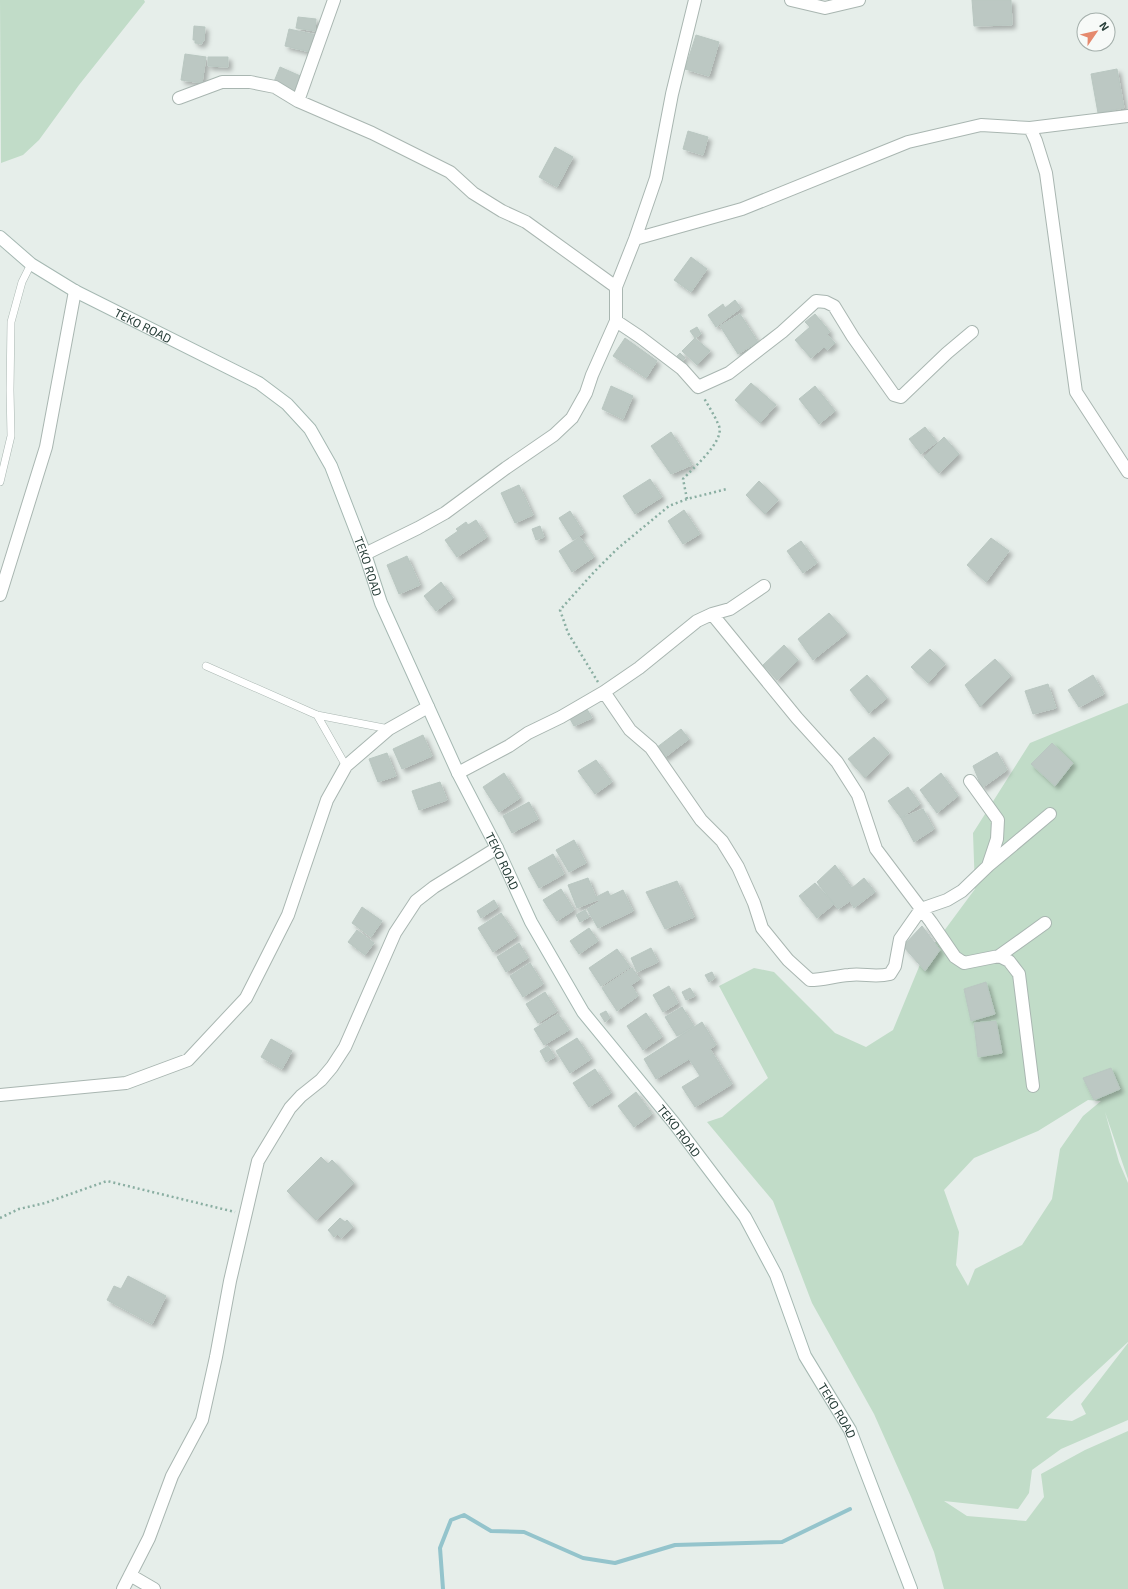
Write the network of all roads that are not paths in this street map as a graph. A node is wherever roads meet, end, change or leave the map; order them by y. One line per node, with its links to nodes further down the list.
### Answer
1 (334, 0): 6 (street)
2 (695, 0): 10 (street)
3 (792, 0): 4 (street)
4 (859, 0)
5 (179, 98): 6 (street)
6 (298, 101): 12 (street)
7 (1128, 116): 8 (street)
8 (1030, 128): 10 (street); 16 (street)
9 (0, 237): 11 (street, TEKO ROAD)
10 (635, 239): 12 (street)
11 (31, 264): 13 (street, TEKO ROAD); 17 (lane)
12 (616, 288): 14 (street)
13 (75, 291): 18 (street, TEKO ROAD); 20 (street)
14 (616, 321): 15 (street); 18 (street)
15 (972, 332)
16 (1128, 472)
17 (0, 482)
18 (365, 554): 24 (street, TEKO ROAD)
19 (764, 586): 21 (street)
20 (0, 595)
21 (712, 614): 23 (street); 33 (street)
22 (206, 666): 25 (lane)
23 (604, 692): 28 (street); 33 (street)
24 (428, 707): 26 (street); 28 (street, TEKO ROAD)
25 (317, 715): 26 (lane); 27 (lane)
26 (389, 729): 27 (street)
27 (346, 766): 37 (street)
28 (458, 773): 31 (street, TEKO ROAD)
29 (970, 781): 32 (street)
30 (1050, 814): 32 (street)
31 (497, 848): 38 (street); 41 (street, TEKO ROAD)
32 (988, 866): 33 (street)
33 (921, 909): 35 (street)
34 (1045, 923): 35 (street)
35 (999, 956): 36 (street)
36 (1033, 1086)
37 (0, 1096)
38 (130, 1575): 39 (street); 40 (street)
39 (123, 1589)
40 (154, 1589)
41 (911, 1589)

